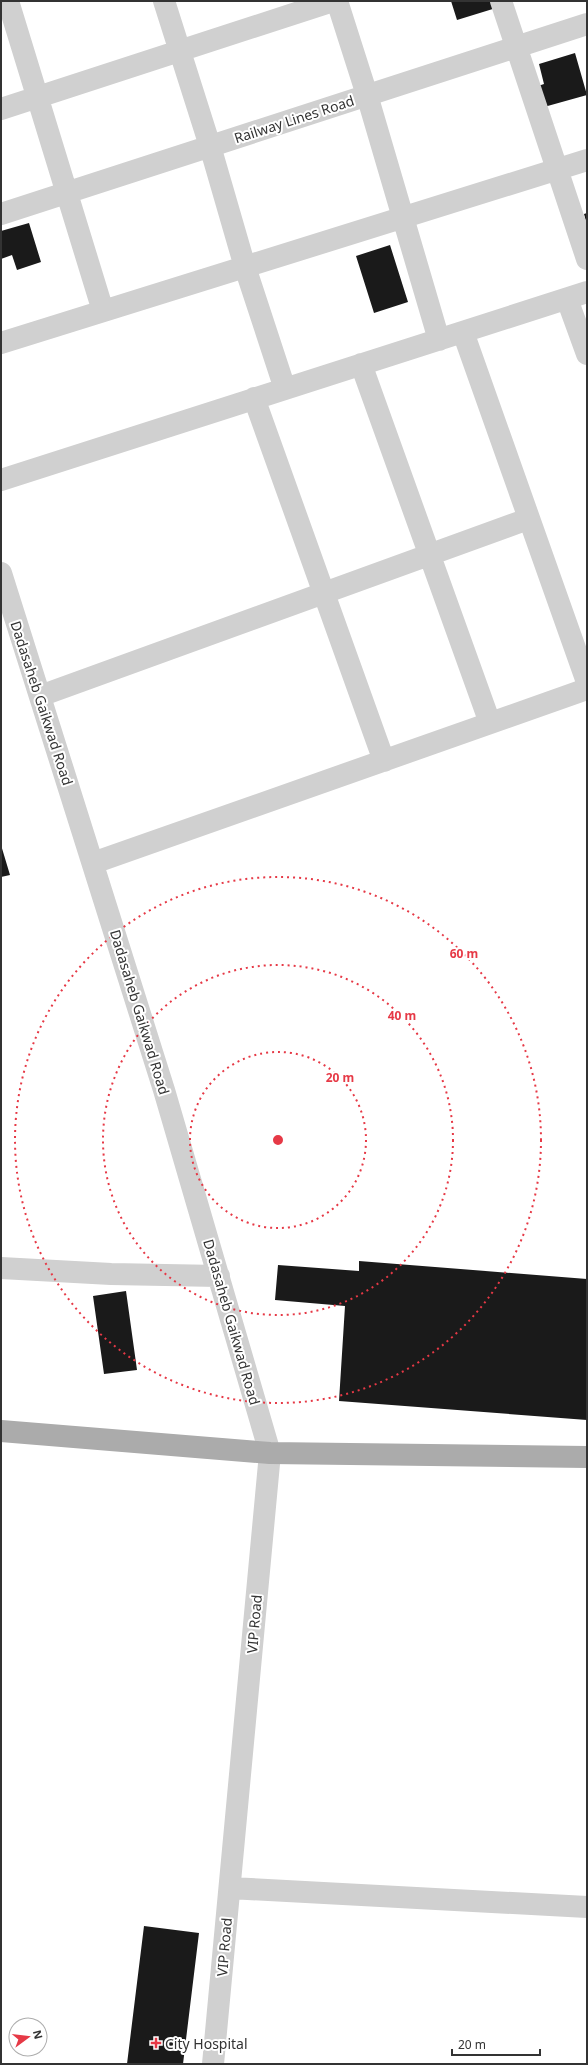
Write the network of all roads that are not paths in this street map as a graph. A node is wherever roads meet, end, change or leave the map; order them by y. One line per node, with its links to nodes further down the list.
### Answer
1 (8, 1): 10 (street)
2 (164, 1): 8 (street)
3 (333, 1): 8 (street)
4 (337, 1): 9 (street)
5 (501, 1): 7 (street)
6 (587, 24): 7 (street, Railway Lines Road)
7 (516, 47): 9 (street, Railway Lines Road); 14 (street)
8 (179, 50): 10 (street); 12 (street)
9 (367, 95): 12 (street, Railway Lines Road); 17 (street)
10 (38, 97): 11 (street); 15 (street)
11 (1, 109)
12 (210, 146): 15 (street, Railway Lines Road); 19 (street)
13 (587, 160): 14 (street)
14 (557, 170): 17 (street); 18 (street)
15 (67, 192): 16 (street, Railway Lines Road); 21 (street)
16 (1, 214)
17 (403, 218): 19 (street); 23 (street)
18 (587, 259)
19 (245, 267): 21 (street); 27 (street)
20 (577, 295): 22 (street); 25 (street)
21 (103, 311): 24 (street)
22 (464, 332): 23 (street); 30 (street)
23 (438, 340): 26 (street)
24 (1, 342)
25 (587, 354)
26 (361, 364): 27 (street); 31 (street)
27 (285, 389): 28 (street)
28 (254, 398): 29 (street); 33 (street)
29 (1, 480)
30 (528, 519): 31 (street); 34 (street)
31 (430, 555): 33 (street); 37 (street)
32 (1, 573): 36 (street, Dadasaheb Gaikwad Road)
33 (324, 593): 36 (street); 38 (street)
34 (587, 682)
35 (587, 689): 37 (street)
36 (40, 696): 39 (street, Dadasaheb Gaikwad Road)
37 (490, 723): 38 (street)
38 (384, 761): 39 (street)
39 (93, 863): 41 (street, Dadasaheb Gaikwad Road)
40 (1, 1268): 41 (street)
41 (219, 1276): 43 (street, Dadasaheb Gaikwad Road)
42 (1, 1431): 43 (main road)
43 (270, 1453): 44 (main road); 45 (street, VIP Road)
44 (587, 1457)
45 (230, 1888): 46 (street); 47 (street, VIP Road)
46 (587, 1907)
47 (213, 2064)

